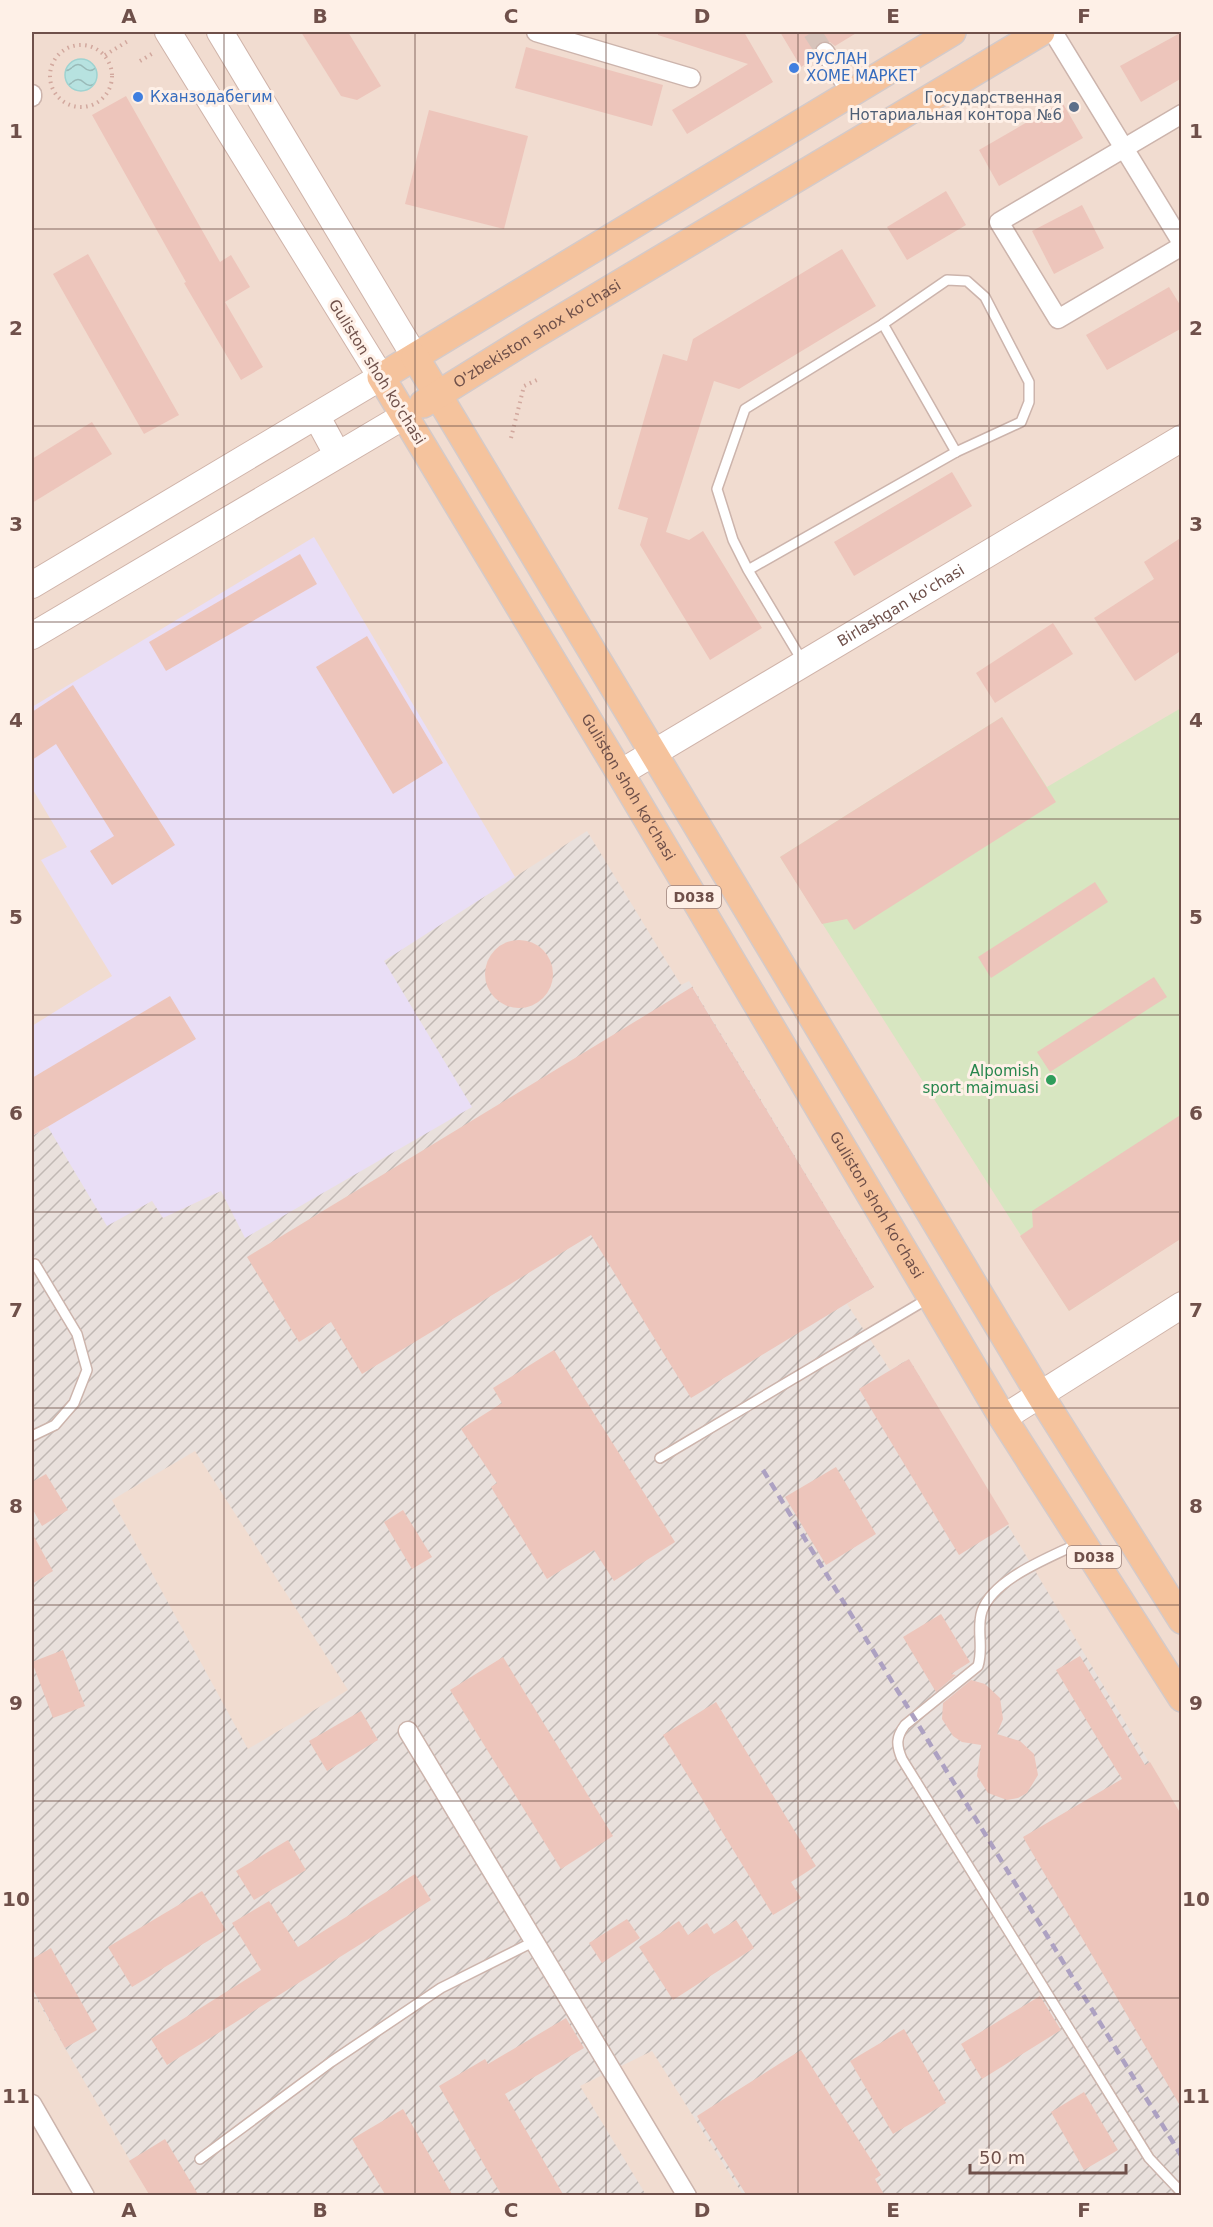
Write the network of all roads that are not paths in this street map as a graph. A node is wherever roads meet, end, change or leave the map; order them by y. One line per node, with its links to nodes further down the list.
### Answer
1 (168, 32): 17 (main road, Guliston shoh ko'chasi)
2 (220, 32): 15 (main road)
3 (536, 32): 8 (street)
4 (952, 32): 9 (main road)
5 (1041, 32): 16 (main road, O'zbekiston shox ko'chasi)
6 (1053, 32): 11 (street)
7 (825, 52): 9 (street)
8 (691, 78)
9 (851, 93): 13 (main road)
10 (1182, 114): 11 (street)
11 (1124, 148): 12 (street); 12 (street)
12 (1182, 244)
13 (474, 321): 15 (main road); 16 (main road)
14 (883, 324): 22 (lane); 22 (lane); 24 (lane)
15 (415, 357): 17 (main road); 18 (main road, D038)
16 (497, 358): 18 (main road, O'zbekiston shox ko'chasi)
17 (381, 377): 19 (main road, Guliston shoh ko'chasi / D038); 20 (main road)
18 (438, 395): 19 (main road, O'zbekiston shox ko'chasi); 28 (main road, D038)
19 (404, 416): 23 (main road, O'zbekiston shox ko'chasi); 29 (main road, Guliston shoh ko'chasi / D038)
20 (316, 417): 23 (main road); 25 (main road)
21 (1182, 438): 27 (main road, Birlashgan ko'chasi)
22 (956, 452): 24 (lane)
23 (337, 454): 26 (main road, O'zbekiston shox ko'chasi)
24 (748, 570): 27 (lane)
25 (32, 585)
26 (32, 636)
27 (803, 663): 28 (main road, Birlashgan ko'chasi)
28 (653, 752): 29 (main road, Birlashgan ko'chasi); 33 (main road, D038)
29 (620, 773): 31 (main road, Guliston shoh ko'chasi / D038)
30 (35, 1264): 35 (lane)
31 (931, 1296): 34 (main road, Guliston shoh ko'chasi / D038); 36 (lane)
32 (1182, 1305): 33 (main road)
33 (1040, 1395): 34 (main road); 38 (main road, D038)
34 (1003, 1418): 37 (main road, Guliston shoh ko'chasi / D038)
35 (32, 1436)
36 (660, 1458)
37 (1083, 1540): 39 (main road, Guliston shoh ko'chasi / D038); 44 (lane)
38 (1182, 1620)
39 (1182, 1698)
40 (408, 1731): 41 (street)
41 (535, 1941): 43 (lane); 46 (street)
42 (32, 2104): 45 (street)
43 (200, 2159)
44 (1182, 2193)
45 (85, 2196)
46 (687, 2196)

